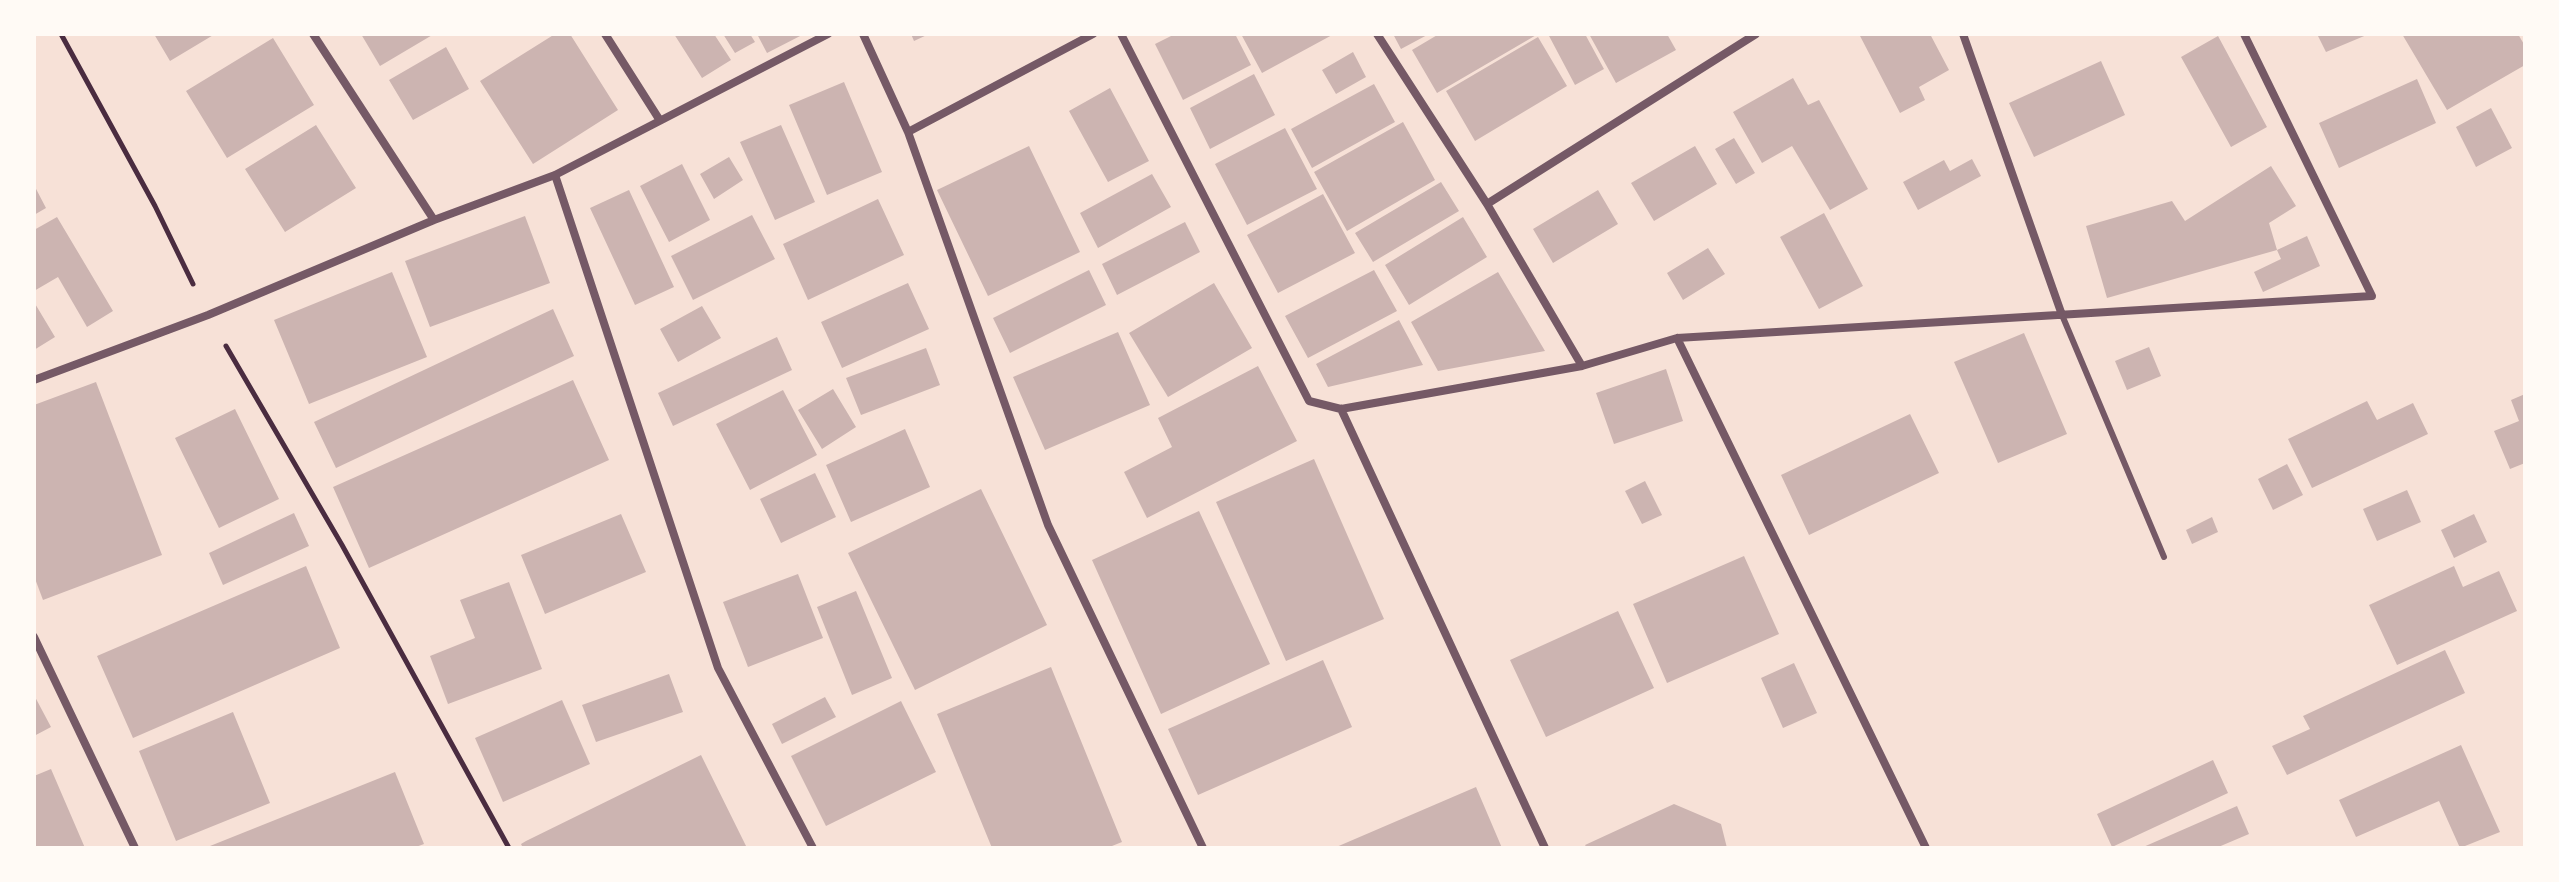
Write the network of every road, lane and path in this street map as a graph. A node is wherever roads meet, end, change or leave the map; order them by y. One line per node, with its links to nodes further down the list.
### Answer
1 (61, 34): 17 (path)
2 (313, 34): 16 (street)
3 (605, 34): 12 (street)
4 (828, 34): 12 (street)
5 (863, 34): 13 (street)
6 (1093, 34): 13 (street)
7 (1121, 34): 22 (street)
8 (1377, 34): 15 (street)
9 (1756, 34): 15 (street)
10 (1963, 34): 18 (street)
11 (2244, 34): 18 (street)
12 (659, 119): 14 (street)
13 (908, 132): 28 (street)
14 (555, 175): 16 (street); 27 (street)
15 (1487, 204): 20 (street)
16 (434, 220): 17 (street)
17 (208, 315): 21 (street); 26 (path)
18 (2062, 315): 19 (street); 23 (lane)
19 (1677, 338): 20 (street); 30 (street)
20 (1582, 366): 22 (street)
21 (34, 380)
22 (1341, 409): 29 (street)
23 (2164, 557)
24 (34, 637): 25 (street)
25 (135, 848)
26 (509, 848)
27 (813, 848)
28 (1203, 848)
29 (1545, 848)
30 (1926, 848)

